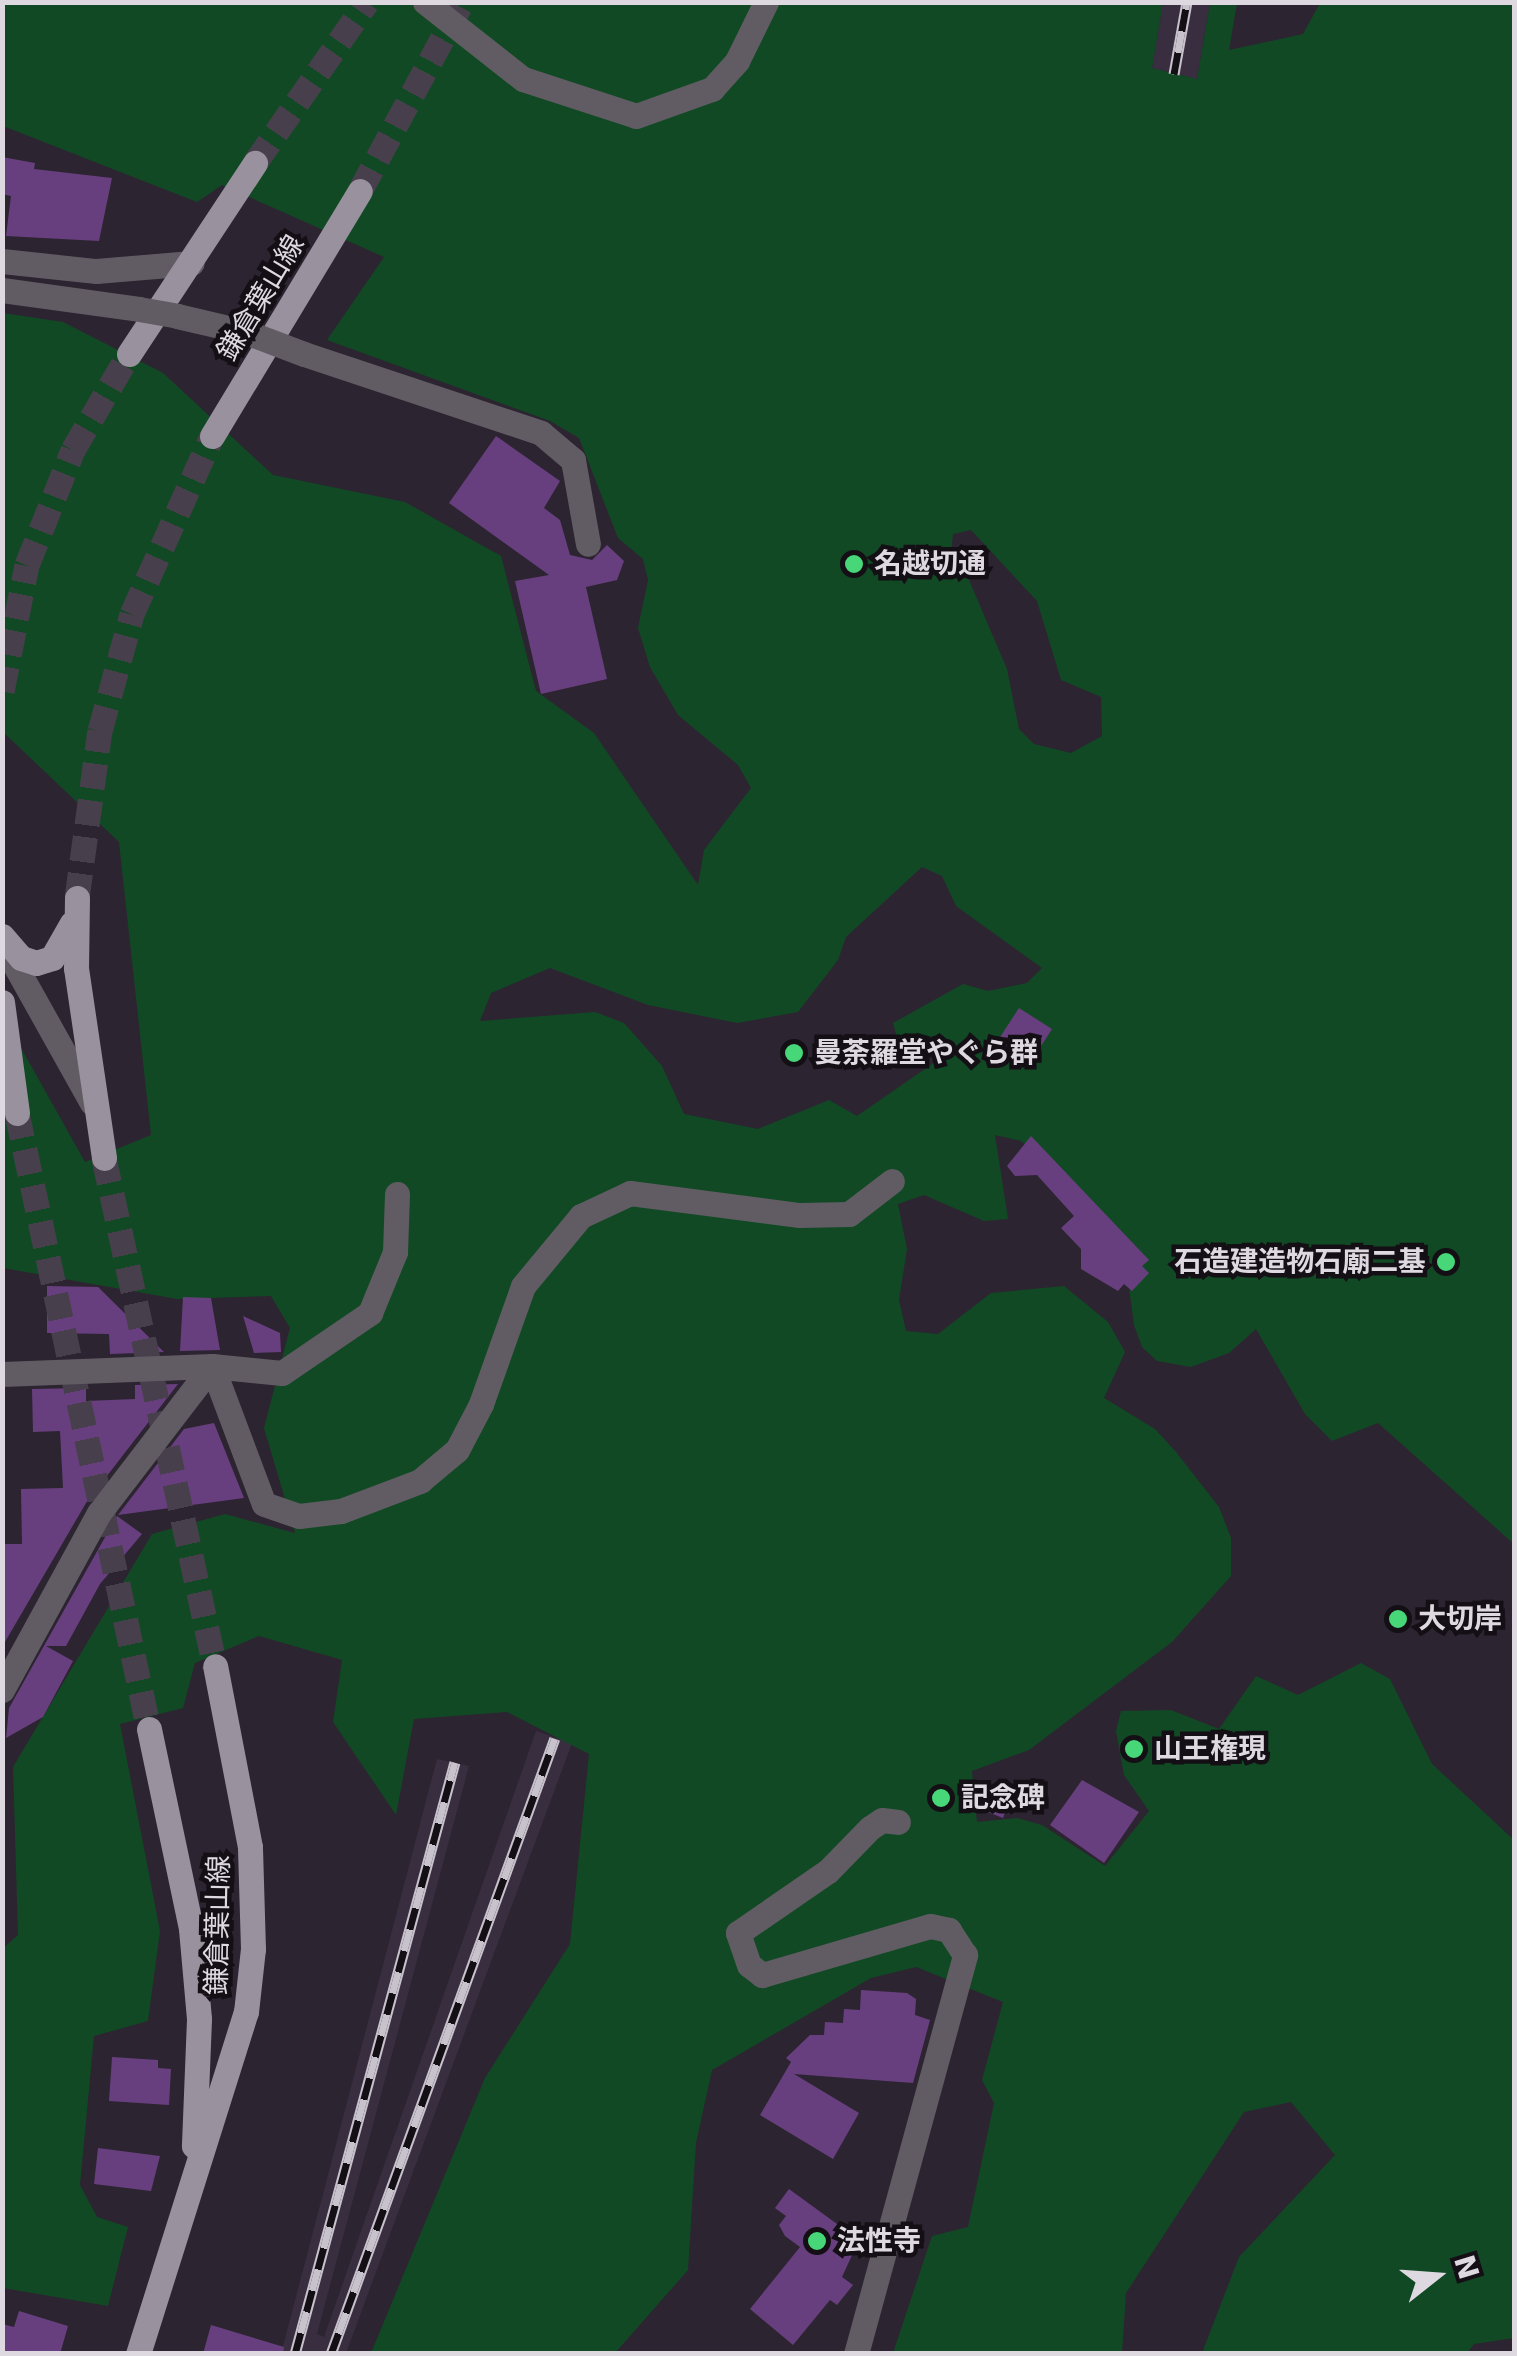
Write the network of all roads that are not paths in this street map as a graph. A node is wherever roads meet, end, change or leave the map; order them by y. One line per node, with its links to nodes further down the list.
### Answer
1 (426, 2): 2 (street)
2 (766, 2)
3 (256, 163): 6 (main road)
4 (360, 191): 9 (main road, 鎌倉葉山線)
5 (2, 261): 6 (street)
6 (192, 263): 8 (main road)
7 (2, 290): 10 (street, bridge)
8 (128, 354)
9 (212, 436)
10 (588, 544)
11 (2, 939): 13 (street); 13 (main road)
12 (2, 1002): 14 (main road)
13 (92, 1103): 15 (main road)
14 (18, 1114)
15 (104, 1158)
16 (892, 1181): 18 (street)
17 (396, 1194): 18 (street)
18 (212, 1366): 19 (street); 21 (street)
19 (2, 1374)
20 (214, 1666): 24 (main road, 鎌倉葉山線)
21 (2, 1690)
22 (149, 1729): 24 (main road, 鎌倉葉山線)
23 (898, 1822): 26 (street)
24 (192, 2181): 25 (main road, 鎌倉葉山線)
25 (138, 2354)
26 (856, 2354)

